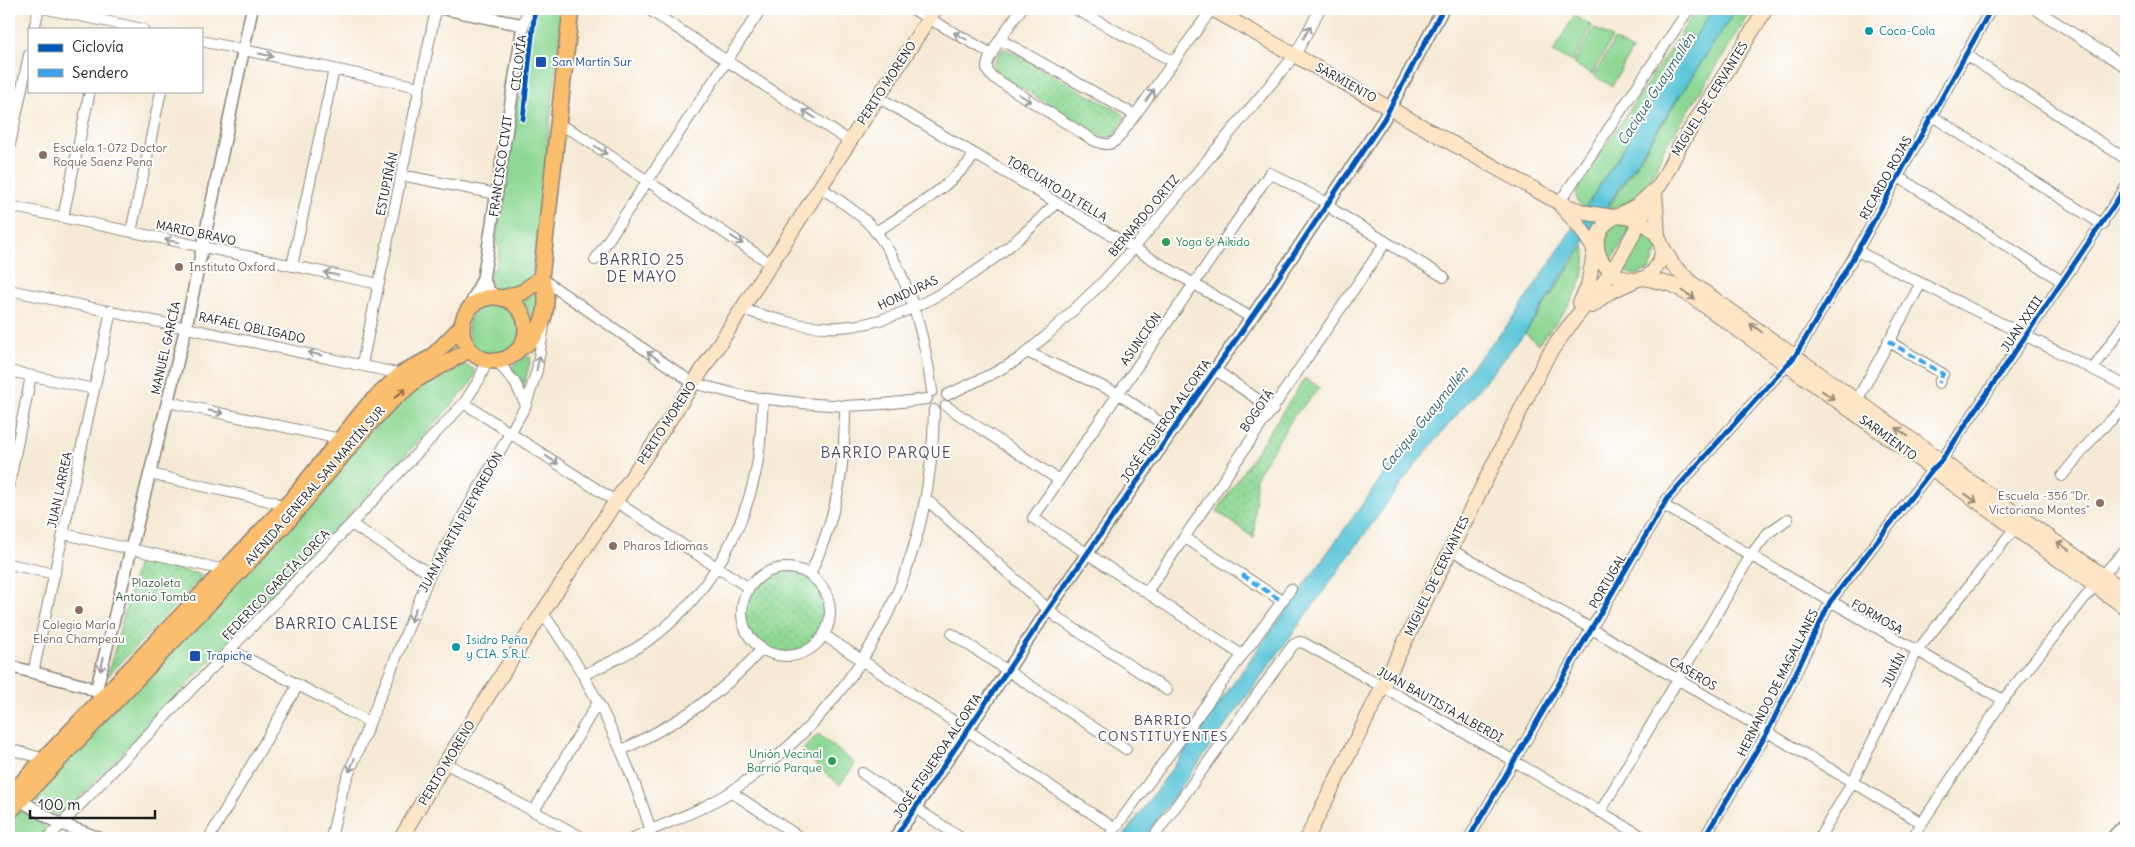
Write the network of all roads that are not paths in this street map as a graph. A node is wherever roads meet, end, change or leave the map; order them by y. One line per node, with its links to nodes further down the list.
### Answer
1 (38, 9): 24 (street)
2 (48, 9): 22 (street)
3 (252, 9): 28 (street, MANUEL GARCÍA)
4 (436, 9): 37 (street, ESTUPIÑÁN)
5 (445, 9): 23 (street)
6 (528, 9): 23 (street)
7 (572, 9): 45 (main road)
8 (648, 9): 33 (street)
9 (761, 9): 33 (street)
10 (912, 9): 21 (street)
11 (1021, 9): 26 (street)
12 (1075, 9): 34 (street)
13 (1212, 9): 31 (main road, SARMIENTO); 34 (street)
14 (1320, 9): 31 (street, BERNARDO ORTIZ, one-way to 14)
15 (1443, 9): 42 (street, JOSÉ FIGUEROA ALCORTA)
16 (1689, 9): 59 (street)
17 (1758, 9): 55 (main road, MIGUEL DE CERVANTES)
18 (1766, 9): 55 (main road, MIGUEL DE CERVANTES)
19 (1991, 9): 30 (street, RICARDO ROJAS)
20 (2035, 9): 35 (street)
21 (932, 14): 29 (street, one-way to 21); 40 (main road, PERITO MORENO)
22 (104, 25): 25 (street)
23 (523, 25): 56 (street, FRANCISCO CIVIT)
24 (34, 28)
25 (132, 28)
26 (1001, 40): 29 (street); 43 (street)
27 (202, 41): 28 (street)
28 (244, 50): 36 (street, one-way to 36); 70 (street, MANUEL GARCÍA)
29 (992, 54): 43 (street, one-way to 43)
30 (1965, 54): 44 (street, RICARDO ROJAS); 49 (street)
31 (1295, 55): 42 (main road, SARMIENTO); 71 (street, BERNARDO ORTIZ)
32 (28, 58): 41 (street)
33 (727, 60): 46 (street, one-way to 33); 52 (street)
34 (1174, 62): 43 (street, one-way to 34)
35 (2126, 67)
36 (334, 69): 37 (street); 76 (street)
37 (419, 87): 50 (street, ESTUPIÑÁN)
38 (90, 92): 63 (street)
39 (161, 92): 66 (street)
40 (878, 97): 46 (main road, PERITO MORENO); 48 (street, TORCUATO DI TELLA)
41 (13, 107): 47 (street)
42 (1390, 108): 58 (street, JOSÉ FIGUEROA ALCORTA); 59 (main road, SARMIENTO)
43 (1135, 114)
44 (1932, 116): 51 (street, RICARDO ROJAS); 65 (street)
45 (560, 126): 52 (street, one-way to 52); 80 (main road)
46 (850, 141): 53 (main road, PERITO MORENO)
47 (9, 149)
48 (975, 155): 57 (street, TORCUATO DI TELLA); 67 (street)
49 (2126, 160)
50 (401, 175): 56 (street); 84 (street, ESTUPIÑÁN)
51 (1897, 176): 73 (street, RICARDO ROJAS); 82 (street)
52 (647, 181): 74 (street); 75 (street, one-way to 75)
53 (820, 187): 67 (street); 75 (main road, PERITO MORENO)
54 (2126, 187): 65 (street, JUAN XXIII)
55 (1655, 190): 62 (main road, MIGUEL DE CERVANTES); 64 (main road, MIGUEL DE CERVANTES); 68 (main road, MIGUEL DE CERVANTES)
56 (497, 194): 79 (street, FRANCISCO CIVIT)
57 (1056, 202): 71 (street, TORCUATO DI TELLA); 88 (street, HONDURAS)
58 (1327, 203): 69 (street); 85 (street, ASUNCIÓN); 92 (street, JOSÉ FIGUEROA ALCORTA)
59 (1559, 203): 61 (main road, SARMIENTO)
60 (9, 206): 63 (street, MARIO BRAVO)
61 (1579, 217): 62 (main road, SARMIENTO); 72 (main road)
62 (1612, 217): 64 (main road, SARMIENTO); 72 (main road)
63 (63, 218): 66 (street, MARIO BRAVO)
64 (1641, 220): 68 (main road); 77 (main road, MIGUEL DE CERVANTES)
65 (2103, 225): 82 (street, JUAN XXIII)
66 (131, 232): 70 (street, MARIO BRAVO, one-way to 66)
67 (875, 232): 88 (street)
68 (1659, 240): 81 (main road); 104 (main road, SARMIENTO, one-way to 68)
69 (1386, 242): 78 (street); 127 (street, BOGOTÁ)
70 (203, 247): 76 (street, MARIO BRAVO); 96 (street, MANUEL GARCÍA)
71 (1134, 248): 85 (street, TORCUATO DI TELLA); 102 (street, BERNARDO ORTIZ)
72 (1593, 248): 77 (main road); 93 (main road, MIGUEL DE CERVANTES)
73 (1857, 251): 83 (street); 104 (street, RICARDO ROJAS)
74 (595, 260)
75 (771, 264): 90 (main road, PERITO MORENO)
76 (292, 266): 84 (street, MARIO BRAVO, one-way to 76)
77 (1611, 271): 81 (main road, SARMIENTO); 93 (main road, MIGUEL DE CERVANTES)
78 (1444, 276)
79 (482, 278): 87 (street); 89 (street, FRANCISCO CIVIT)
80 (541, 278): 87 (main road); 94 (main road, JUAN MARTÍN PUEYRREDÓN); 111 (street, one-way to 80)
81 (1640, 279): 93 (main road, MIGUEL DE CERVANTES); 104 (main road, SARMIENTO, one-way to 104)
82 (2063, 282): 98 (street, JUAN XXIII)
83 (1921, 283): 98 (street); 99 (street)
84 (379, 284): 105 (street, ESTUPIÑÁN)
85 (1194, 284): 92 (street, TORCUATO DI TELLA); 115 (street, ASUNCIÓN)
86 (9, 290): 91 (street, RAFAEL OBLIGADO)
87 (501, 298): 89 (main road); 101 (main road)
88 (913, 306): 90 (street, HONDURAS); 116 (street)
89 (468, 310): 97 (main road, FRANCISCO CIVIT)
90 (742, 310): 111 (main road, PERITO MORENO)
91 (111, 311): 96 (street, RAFAEL OBLIGADO); 114 (street, JUAN LARREA)
92 (1250, 317): 106 (street, JOSÉ FIGUEROA ALCORTA)
93 (1575, 317): 146 (main road, MIGUEL DE CERVANTES)
94 (544, 319): 101 (main road); 123 (street, JUAN MARTÍN PUEYRREDÓN, one-way to 94)
95 (2126, 321): 107 (street)
96 (186, 327): 105 (street, RAFAEL OBLIGADO, one-way to 96); 120 (street, MANUEL GARCÍA)
97 (461, 327): 100 (main road); 109 (main road, AVENIDA GENERAL SAN MARTÍN SUR)
98 (2026, 336): 107 (street); 131 (street, JUAN XXIII)
99 (1888, 341): 112 (street); 119 (street)
100 (469, 350): 103 (main road); 130 (main road, AVENIDA GENERAL SAN MARTÍN SUR, one-way to 100)
101 (519, 350): 103 (main road)
102 (1027, 352): 115 (street); 117 (street, BERNARDO ORTIZ)
103 (492, 361): 121 (street, FEDERICO GARCÍA LORCA); 123 (street)
104 (1792, 361): 119 (main road, SARMIENTO); 131 (main road, SARMIENTO, one-way to 131); 138 (street, PORTUGAL)
105 (362, 364): 109 (street, RAFAEL OBLIGADO)
106 (1214, 369): 127 (street); 128 (street, JOSÉ FIGUEROA ALCORTA)
107 (2093, 369): 113 (street)
108 (9, 371): 110 (street)
109 (401, 374): 130 (main road, AVENIDA GENERAL SAN MARTÍN SUR)
110 (31, 376): 114 (street); 135 (street)
111 (694, 383): 118 (street); 137 (main road, PERITO MORENO)
112 (1939, 383)
113 (2126, 386)
114 (94, 390): 143 (street, JUAN LARREA)
115 (1119, 394): 128 (street); 134 (street, ASUNCIÓN)
116 (930, 395): 117 (street); 124 (street); 126 (street)
117 (946, 395): 125 (street)
118 (763, 399): 124 (street); 151 (street)
119 (1857, 400): 131 (main road, SARMIENTO, one-way to 119)
120 (168, 402): 130 (street, one-way to 130); 132 (street, MANUEL GARCÍA)
121 (464, 403): 129 (street); 141 (street, FEDERICO GARCÍA LORCA)
122 (2126, 404): 133 (street)
123 (526, 405): 129 (street, JUAN MARTÍN PUEYRREDÓN)
124 (845, 406): 155 (street)
125 (946, 406): 126 (street); 134 (street)
126 (934, 410): 136 (street)
127 (1273, 410): 144 (street, BOGOTÁ)
128 (1171, 430): 148 (street, JOSÉ FIGUEROA ALCORTA)
129 (511, 433): 137 (street, one-way to 137); 154 (street, JUAN MARTÍN PUEYRREDÓN)
130 (346, 441): 139 (main road, AVENIDA GENERAL SAN MARTÍN SUR)
131 (1937, 465): 142 (main road, SARMIENTO, one-way to 142); 156 (main road, SARMIENTO, one-way to 131); 162 (street, HERNANDO DE MAGALLANES)
132 (150, 474): 139 (street); 145 (street, MANUEL GARCÍA)
133 (2062, 476)
134 (1060, 480): 148 (street, ASUNCIÓN)
135 (9, 484)
136 (926, 499): 164 (street); 173 (street)
137 (616, 501): 151 (street); 165 (main road, PERITO MORENO)
138 (1663, 505): 149 (street, FORMOSA); 166 (street, PORTUGAL)
139 (288, 512): 152 (main road, AVENIDA GENERAL SAN MARTÍN SUR)
140 (1788, 519): 149 (street)
141 (352, 524): 154 (street); 170 (street, FEDERICO GARCÍA LORCA)
142 (2014, 528): 156 (main road, SARMIENTO); 171 (street, JUNÍN)
143 (64, 534): 145 (street); 153 (street, JUAN LARREA)
144 (1184, 537): 159 (street, BOGOTÁ); 161 (street)
145 (130, 548): 152 (street); 182 (street, MANUEL GARCÍA, one-way to 182)
146 (1450, 549): 166 (street, CASEROS); 180 (main road, MIGUEL DE CERVANTES)
147 (2126, 549): 156 (street)
148 (1087, 554): 159 (street); 164 (street, JOSÉ FIGUEROA ALCORTA)
149 (1751, 555): 162 (street, FORMOSA); 178 (street)
150 (9, 564): 153 (street)
151 (716, 567): 157 (street); 177 (street)
152 (231, 573): 182 (main road, AVENIDA GENERAL SAN MARTÍN SUR)
153 (55, 574): 176 (street, JUAN LARREA)
154 (430, 574): 185 (street, JUAN MARTÍN PUEYRREDÓN, one-way to 185)
155 (810, 575): 157 (street); 168 (street)
156 (2099, 580): 160 (main road, SARMIENTO); 163 (main road, SARMIENTO); 183 (street)
157 (749, 588): 169 (street)
158 (1291, 589): 161 (street)
159 (1147, 592): 172 (street)
160 (2126, 592)
161 (1282, 602): 172 (street)
162 (1830, 602): 171 (street, FORMOSA); 187 (street, HERNANDO DE MAGALLANES)
163 (2126, 608)
164 (1048, 610): 175 (street, JOSÉ FIGUEROA ALCORTA); 181 (street)
165 (542, 612): 177 (street); 193 (main road, PERITO MORENO)
166 (1592, 629): 178 (street, CASEROS); 192 (street, PORTUGAL)
167 (952, 634): 175 (street)
168 (824, 635): 169 (street); 173 (street)
169 (762, 649): 190 (street)
170 (231, 650): 179 (street); 204 (street, FEDERICO GARCÍA LORCA)
171 (1917, 651): 183 (street, FORMOSA); 195 (street, JUNÍN)
172 (1242, 655): 205 (street)
173 (862, 660): 186 (street); 196 (street)
174 (9, 666): 176 (street)
175 (1007, 671): 186 (street, JOSÉ FIGUEROA ALCORTA); 189 (street)
176 (33, 673): 182 (street)
177 (583, 675): 184 (street)
178 (1678, 680): 187 (street, CASEROS); 201 (street)
179 (298, 685): 185 (street); 210 (street)
180 (1383, 687): 192 (street, JUAN BAUTISTA ALBERDI); 218 (street, JUAN BAUTISTA ALBERDI); 219 (main road, MIGUEL DE CERVANTES)
181 (1167, 690)
182 (104, 698): 191 (main road, AVENIDA GENERAL SAN MARTÍN SUR); 197 (main road, AVENIDA GENERAL SAN MARTÍN SUR)
183 (2003, 700): 203 (street)
184 (598, 702): 190 (street); 199 (street)
185 (368, 722): 211 (street, JUAN MARTÍN PUEYRREDÓN, one-way to 211)
186 (968, 730): 198 (street, JOSÉ FIGUEROA ALCORTA); 205 (street)
187 (1767, 733): 195 (street, CASEROS); 222 (street, HERNANDO DE MAGALLANES)
188 (9, 749): 191 (street)
189 (1126, 749)
190 (622, 750): 206 (street)
191 (45, 759): 197 (main road, AVENIDA GENERAL SAN MARTÍN SUR)
192 (1515, 761): 201 (street, JUAN BAUTISTA ALBERDI); 220 (street, PORTUGAL)
193 (445, 763): 199 (street); 207 (main road, PERITO MORENO)
194 (862, 773): 198 (street)
195 (1852, 783): 203 (street, CASEROS); 223 (street, JUNÍN)
196 (731, 792): 206 (street); 214 (street)
197 (13, 797): 200 (main road, AVENIDA GENERAL SAN MARTÍN SUR); 204 (street)
198 (915, 808): 215 (street, JOSÉ FIGUEROA ALCORTA); 216 (street)
199 (534, 811): 212 (street)
200 (9, 812)
201 (1600, 812): 221 (street, JUAN BAUTISTA ALBERDI)
202 (2126, 823): 225 (street)
203 (1922, 824): 224 (street)
204 (61, 825): 208 (street, FEDERICO GARCÍA LORCA); 209 (street)
205 (1115, 829): 217 (street)
206 (651, 831): 213 (street)
207 (404, 837)
208 (48, 838)
209 (100, 838)
210 (209, 838)
211 (331, 838)
212 (584, 838)
213 (633, 838)
214 (801, 838)
215 (895, 838)
216 (961, 838)
217 (1108, 838)
218 (1153, 838)
219 (1307, 838)
220 (1469, 838)
221 (1646, 838)
222 (1704, 838)
223 (1819, 838)
224 (1912, 838)
225 (2112, 838)

